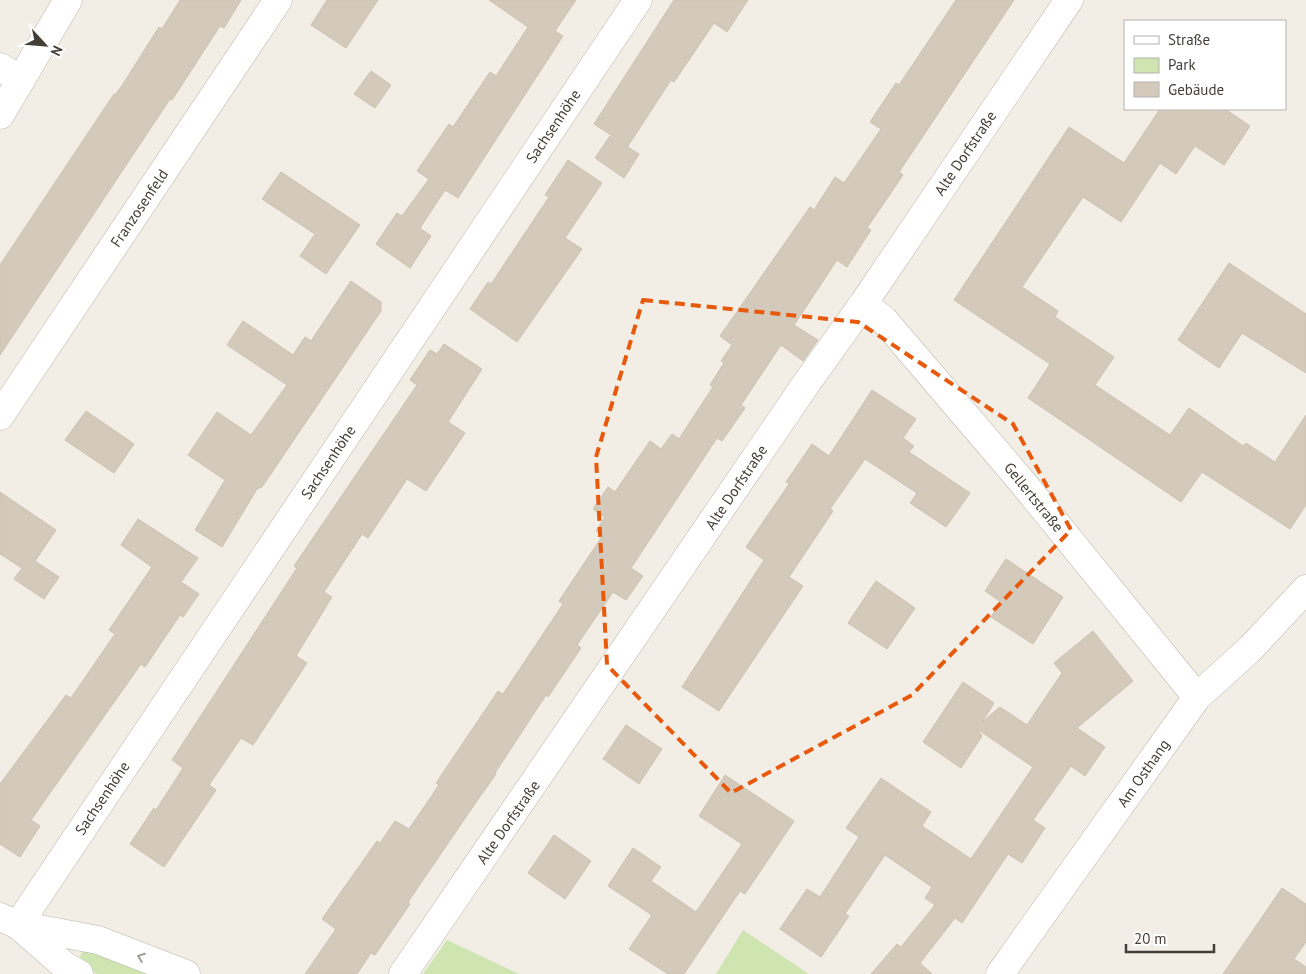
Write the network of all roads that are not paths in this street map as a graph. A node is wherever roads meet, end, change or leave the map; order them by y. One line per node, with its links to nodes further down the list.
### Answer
1 (68, 0): 5 (street)
2 (278, 0): 8 (street, Franzosenfeld)
3 (638, 0): 11 (street, Sachsenhöhe)
4 (1069, 0): 7 (street, Alte Dorfstraße)
5 (11, 73): 6 (street)
6 (0, 115)
7 (863, 304): 10 (street, Gellertstraße); 14 (street, Alte Dorfstraße)
8 (0, 416)
9 (1306, 589): 10 (street, Am Osthang)
10 (1197, 697): 15 (street, Am Osthang)
11 (9, 921): 12 (street); 13 (street, one-way to 11)
12 (79, 974)
13 (186, 974)
14 (403, 974)
15 (1000, 974)

